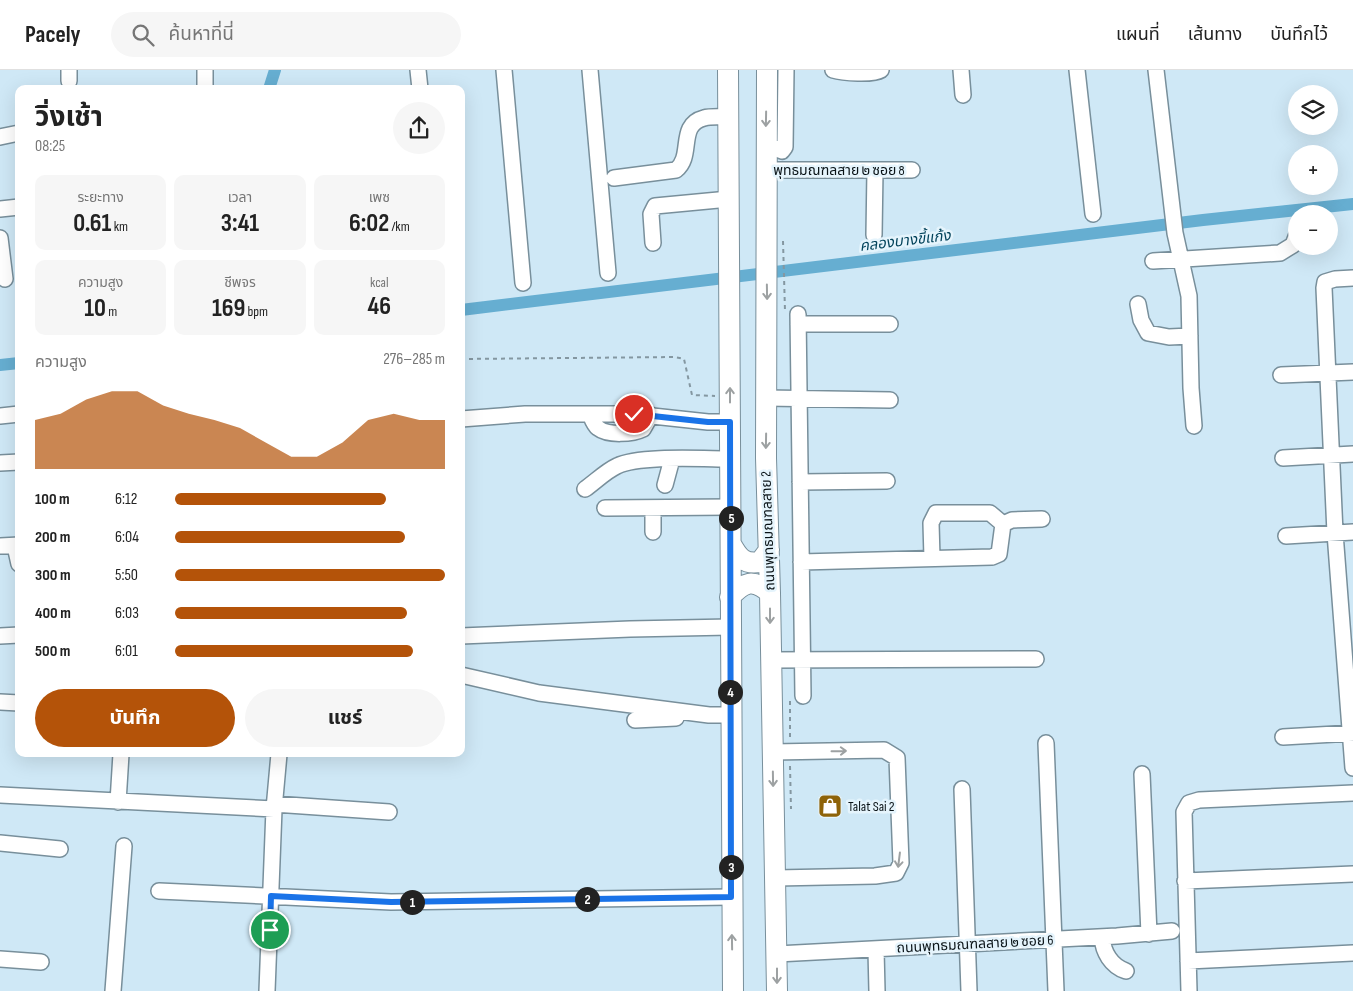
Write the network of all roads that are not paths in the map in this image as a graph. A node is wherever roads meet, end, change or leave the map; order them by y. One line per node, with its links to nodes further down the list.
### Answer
1 (205, 70): 14 (street)
2 (418, 70): 15 (street)
3 (504, 70): 39 (street)
4 (590, 70): 36 (street)
5 (728, 70): 17 (main road)
6 (739, 70): 21 (main road)
7 (767, 70): 20 (main road, ถนนพุทธมณฑลสาย 2, one-way to 20)
8 (786, 70): 20 (street)
9 (833, 70): 10 (street)
10 (881, 70)
11 (960, 70): 16 (street)
12 (1077, 70): 29 (street)
13 (1156, 70): 34 (street)
14 (205, 85)
15 (420, 85)
16 (963, 95)
17 (728, 117): 21 (main road); 25 (street)
18 (15, 134): 19 (street)
19 (0, 137)
20 (766, 146): 22 (main road, ถนนพุทธมณฑลสาย 2)
21 (728, 159): 26 (main road)
22 (766, 170): 23 (street, พุทธมณฑลสาย ๒ ซอย 8); 46 (main road, ถนนพุทธมณฑลสาย 2, one-way to 46)
23 (875, 170): 24 (street, พุทธมณฑลสาย ๒ ซอย 8); 30 (street)
24 (912, 170)
25 (614, 178)
26 (728, 199): 32 (street); 52 (main road, one-way to 26)
27 (15, 207): 28 (street)
28 (0, 209)
29 (1093, 214)
30 (874, 234)
31 (0, 238): 38 (street)
32 (653, 243)
33 (1288, 248): 34 (street)
34 (1182, 260): 35 (street); 42 (street)
35 (1153, 261)
36 (608, 273)
37 (1353, 278): 44 (street)
38 (8, 279)
39 (523, 283)
40 (1138, 304): 42 (street)
41 (890, 324): 47 (street)
42 (1190, 336): 53 (street)
43 (1353, 372): 44 (street)
44 (1328, 373): 45 (street); 55 (street)
45 (1281, 375)
46 (766, 398): 47 (street); 75 (main road, ถนนพุทธมณฑลสาย 2, one-way to 75)
47 (799, 399): 48 (street); 62 (street)
48 (890, 400)
49 (15, 414): 50 (street)
50 (0, 416)
51 (465, 420): 52 (street)
52 (730, 422): 58 (main road)
53 (1194, 426)
54 (1353, 454): 55 (street)
55 (1332, 455): 56 (street); 72 (street)
56 (1283, 458)
57 (672, 459): 58 (street); 63 (street); 64 (street)
58 (730, 459): 65 (main road)
59 (15, 462): 60 (street)
60 (0, 463)
61 (887, 480): 62 (street)
62 (800, 482): 77 (street)
63 (665, 485)
64 (585, 489)
65 (731, 507): 67 (street); 74 (main road)
66 (605, 508): 67 (street)
67 (653, 508): 70 (street)
68 (1042, 519): 69 (street)
69 (1003, 524): 76 (street); 76 (street)
70 (653, 532)
71 (1353, 532): 72 (street)
72 (1335, 533): 73 (street); 82 (street)
73 (1286, 536)
74 (731, 544): 75 (main road); 79 (main road)
75 (769, 550): 78 (main road, ถนนพุทธมณฑลสาย 2)
76 (932, 558): 77 (street)
77 (802, 562): 87 (street)
78 (770, 593): 79 (main road); 86 (main road, ถนนพุทธมณฑลสาย 2, one-way to 86)
79 (730, 597): 80 (main road)
80 (730, 627): 84 (street); 92 (main road)
81 (15, 635): 83 (street)
82 (1347, 635): 94 (street)
83 (0, 636)
84 (465, 636)
85 (1036, 658): 87 (street)
86 (770, 660): 87 (street); 97 (main road, ถนนพุทธมณฑลสาย 2)
87 (803, 660): 89 (street)
88 (465, 676): 92 (street)
89 (803, 696)
90 (0, 702): 91 (street)
91 (15, 703)
92 (730, 718): 93 (street); 116 (main road)
93 (635, 720)
94 (1352, 733): 95 (street); 100 (street)
95 (1283, 737)
96 (1046, 743): 120 (street)
97 (773, 752): 112 (main road, ถนนพุทธมณฑลสาย 2, one-way to 112); 112 (street, one-way to 112)
98 (121, 757): 105 (street)
99 (279, 757): 106 (street)
100 (1353, 768)
101 (1142, 774): 118 (street)
102 (962, 789): 121 (street)
103 (0, 794): 105 (street)
104 (1353, 794): 113 (street)
105 (118, 802): 106 (street)
106 (274, 807): 107 (street); 115 (street)
107 (389, 812)
108 (0, 843): 110 (street)
109 (124, 846): 129 (street)
110 (60, 849)
111 (1353, 874): 113 (street)
112 (776, 878): 124 (main road, ถนนพุทธมณฑลสาย 2)
113 (1185, 881): 126 (street)
114 (159, 891): 115 (street)
115 (271, 896): 116 (street); 130 (street)
116 (731, 897): 131 (main road, one-way to 116)
117 (1172, 931): 118 (street, ถนนพุทธมณฑลสาย ๒ ซอย 6)
118 (1149, 934): 119 (street, ถนนพุทธมณฑลสาย ๒ ซอย 6)
119 (1102, 937): 120 (street, ถนนพุทธมณฑลสาย ๒ ซอย 6); 128 (street)
120 (1054, 939): 121 (street, ถนนพุทธมณฑลสาย ๒ ซอย 6); 135 (street)
121 (967, 944): 122 (street, ถนนพุทธมณฑลสาย ๒ ซอย 6); 134 (street)
122 (876, 950): 124 (street, ถนนพุทธมณฑลสาย ๒ ซอย 6); 133 (street)
123 (1353, 953): 126 (street)
124 (776, 954): 132 (main road, ถนนพุทธมณฑลสาย 2, one-way to 132)
125 (0, 959): 127 (street)
126 (1188, 961): 136 (street)
127 (41, 962)
128 (1126, 971)
129 (112, 991)
130 (267, 991)
131 (733, 991)
132 (777, 991)
133 (878, 991)
134 (969, 991)
135 (1056, 991)
136 (1189, 991)

